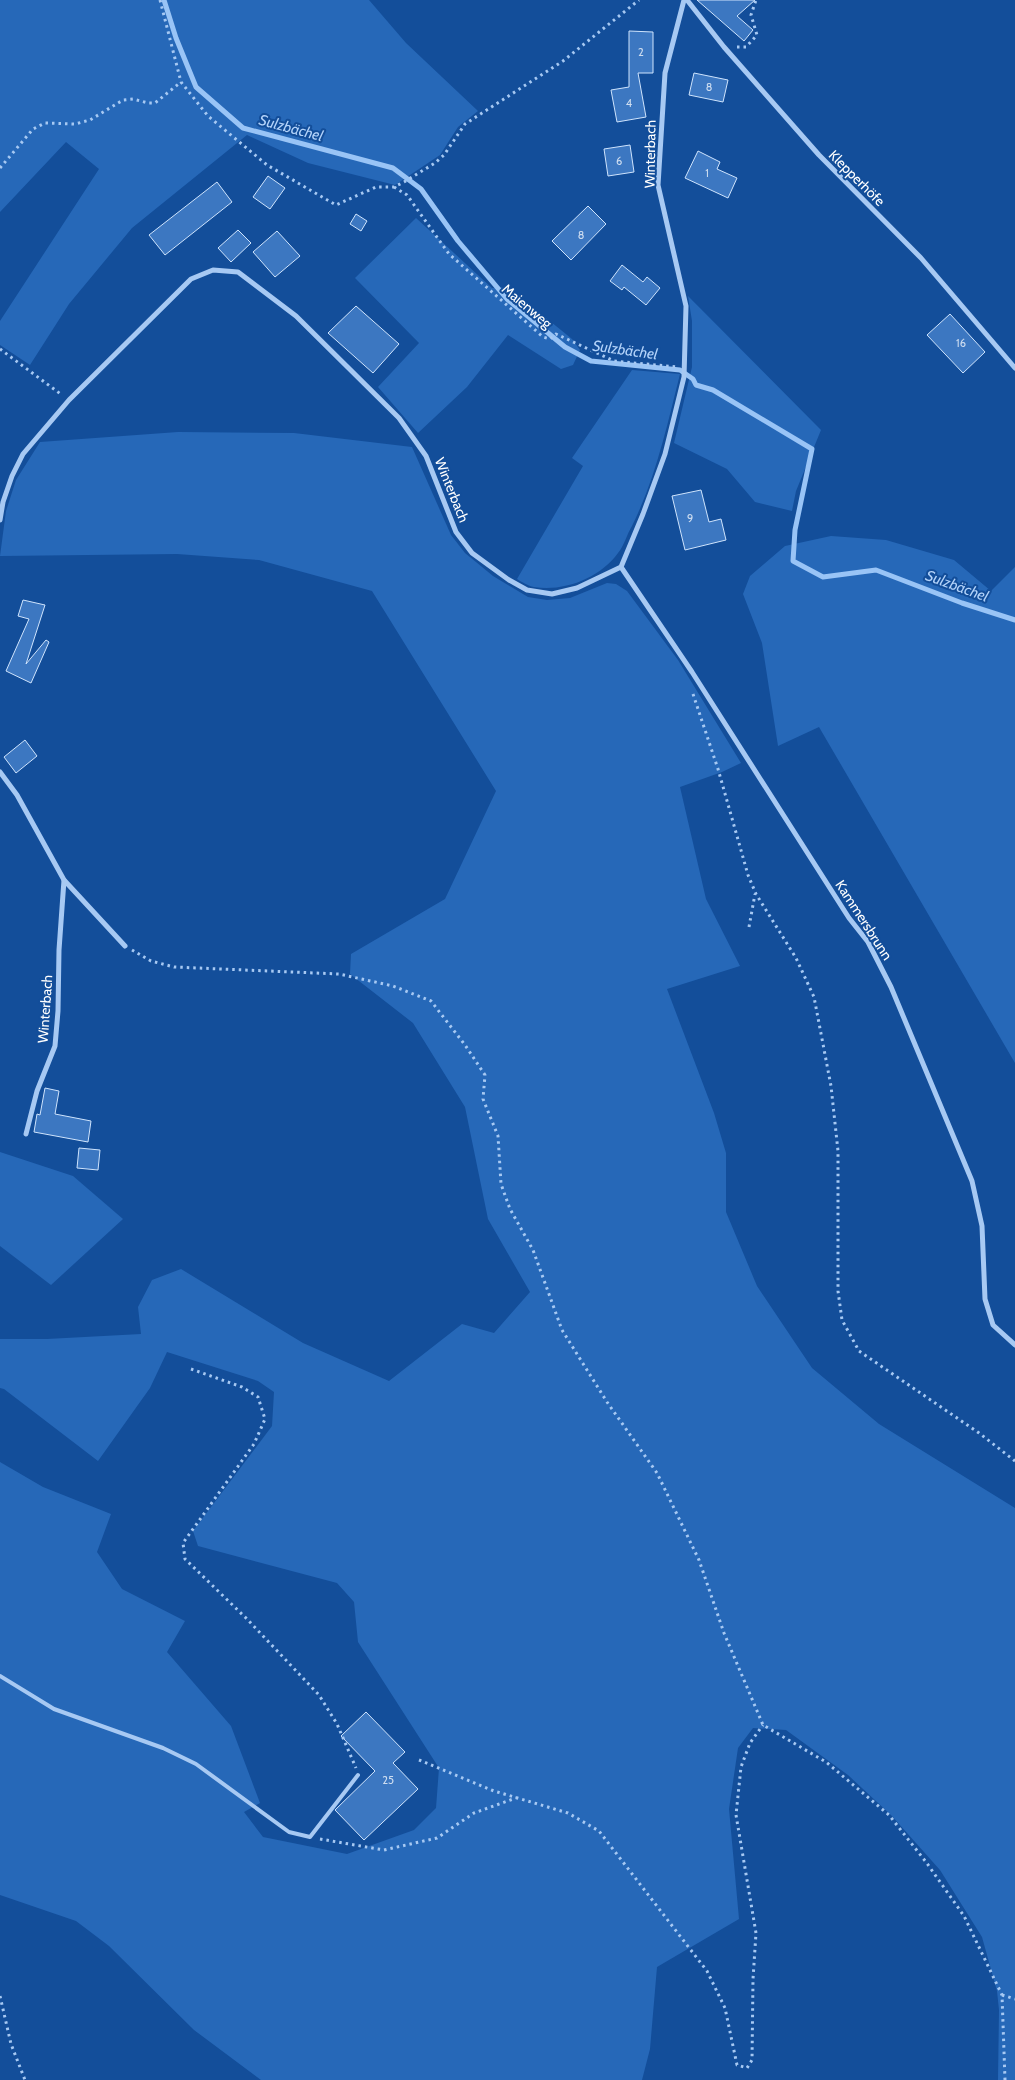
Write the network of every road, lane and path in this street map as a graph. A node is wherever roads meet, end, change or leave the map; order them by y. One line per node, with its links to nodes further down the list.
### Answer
1 (160, 0): 6 (path)
2 (639, 0): 8 (path)
3 (686, 0): 5 (street, Klepperhöfe); 10 (street, Winterbach)
4 (756, 0): 5 (path)
5 (724, 47): 11 (street, Klepperhöfe)
6 (181, 82): 7 (path); 8 (path)
7 (0, 168)
8 (394, 186): 10 (path, Maienweg)
9 (0, 349): 12 (path)
10 (685, 368): 14 (street, Winterbach)
11 (1015, 368)
12 (69, 400): 13 (street, Winterbach); 14 (street, Winterbach)
13 (0, 520)
14 (621, 567): 15 (street, Kammersbrunn)
15 (692, 672): 18 (path); 22 (street, Kammersbrunn)
16 (0, 772): 17 (street)
17 (64, 880): 20 (street); 21 (street, Winterbach)
18 (756, 894): 19 (path); 24 (path)
19 (750, 927)
20 (125, 946): 26 (path)
21 (26, 1134)
22 (1015, 1345)
23 (191, 1369): 28 (path)
24 (1015, 1461)
25 (0, 1676): 30 (lane)
26 (763, 1725): 29 (path); 31 (path)
27 (419, 1760): 29 (path)
28 (358, 1775): 30 (lane)
29 (517, 1798): 30 (path)
30 (310, 1837)
31 (1002, 1995): 33 (path); 35 (path)
32 (0, 1996): 34 (path)
33 (1015, 1999)
34 (25, 2080)
35 (1005, 2080)

